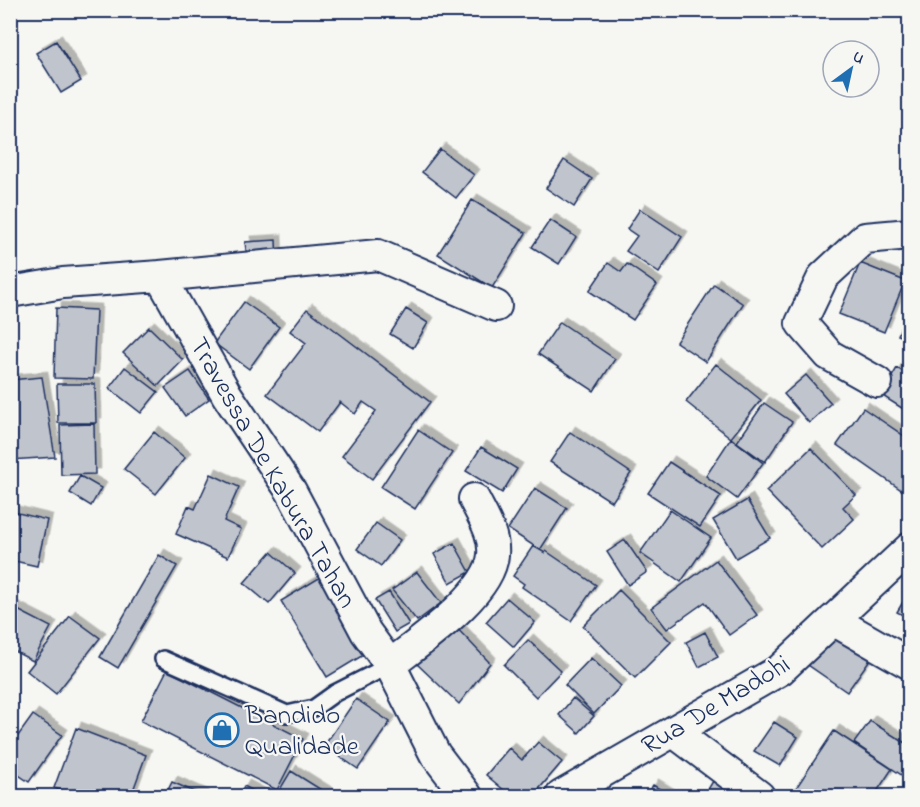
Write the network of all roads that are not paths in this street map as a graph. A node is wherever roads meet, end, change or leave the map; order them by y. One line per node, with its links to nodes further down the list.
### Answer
1 (909, 234): 5 (street)
2 (160, 276): 3 (street); 4 (street); 11 (street, Travessa De Kabura Tahan)
3 (10, 292)
4 (496, 306)
5 (878, 382)
6 (474, 499): 11 (street)
7 (909, 548): 8 (street, Rua De Madohi)
8 (833, 620): 10 (street); 12 (street, Rua De Madohi)
9 (163, 659): 11 (lane)
10 (909, 664)
11 (390, 665): 13 (street, Travessa De Kabura Tahan)
12 (674, 732): 14 (street, Rua De Madohi); 15 (street)
13 (467, 796)
14 (561, 796)
15 (759, 796)

